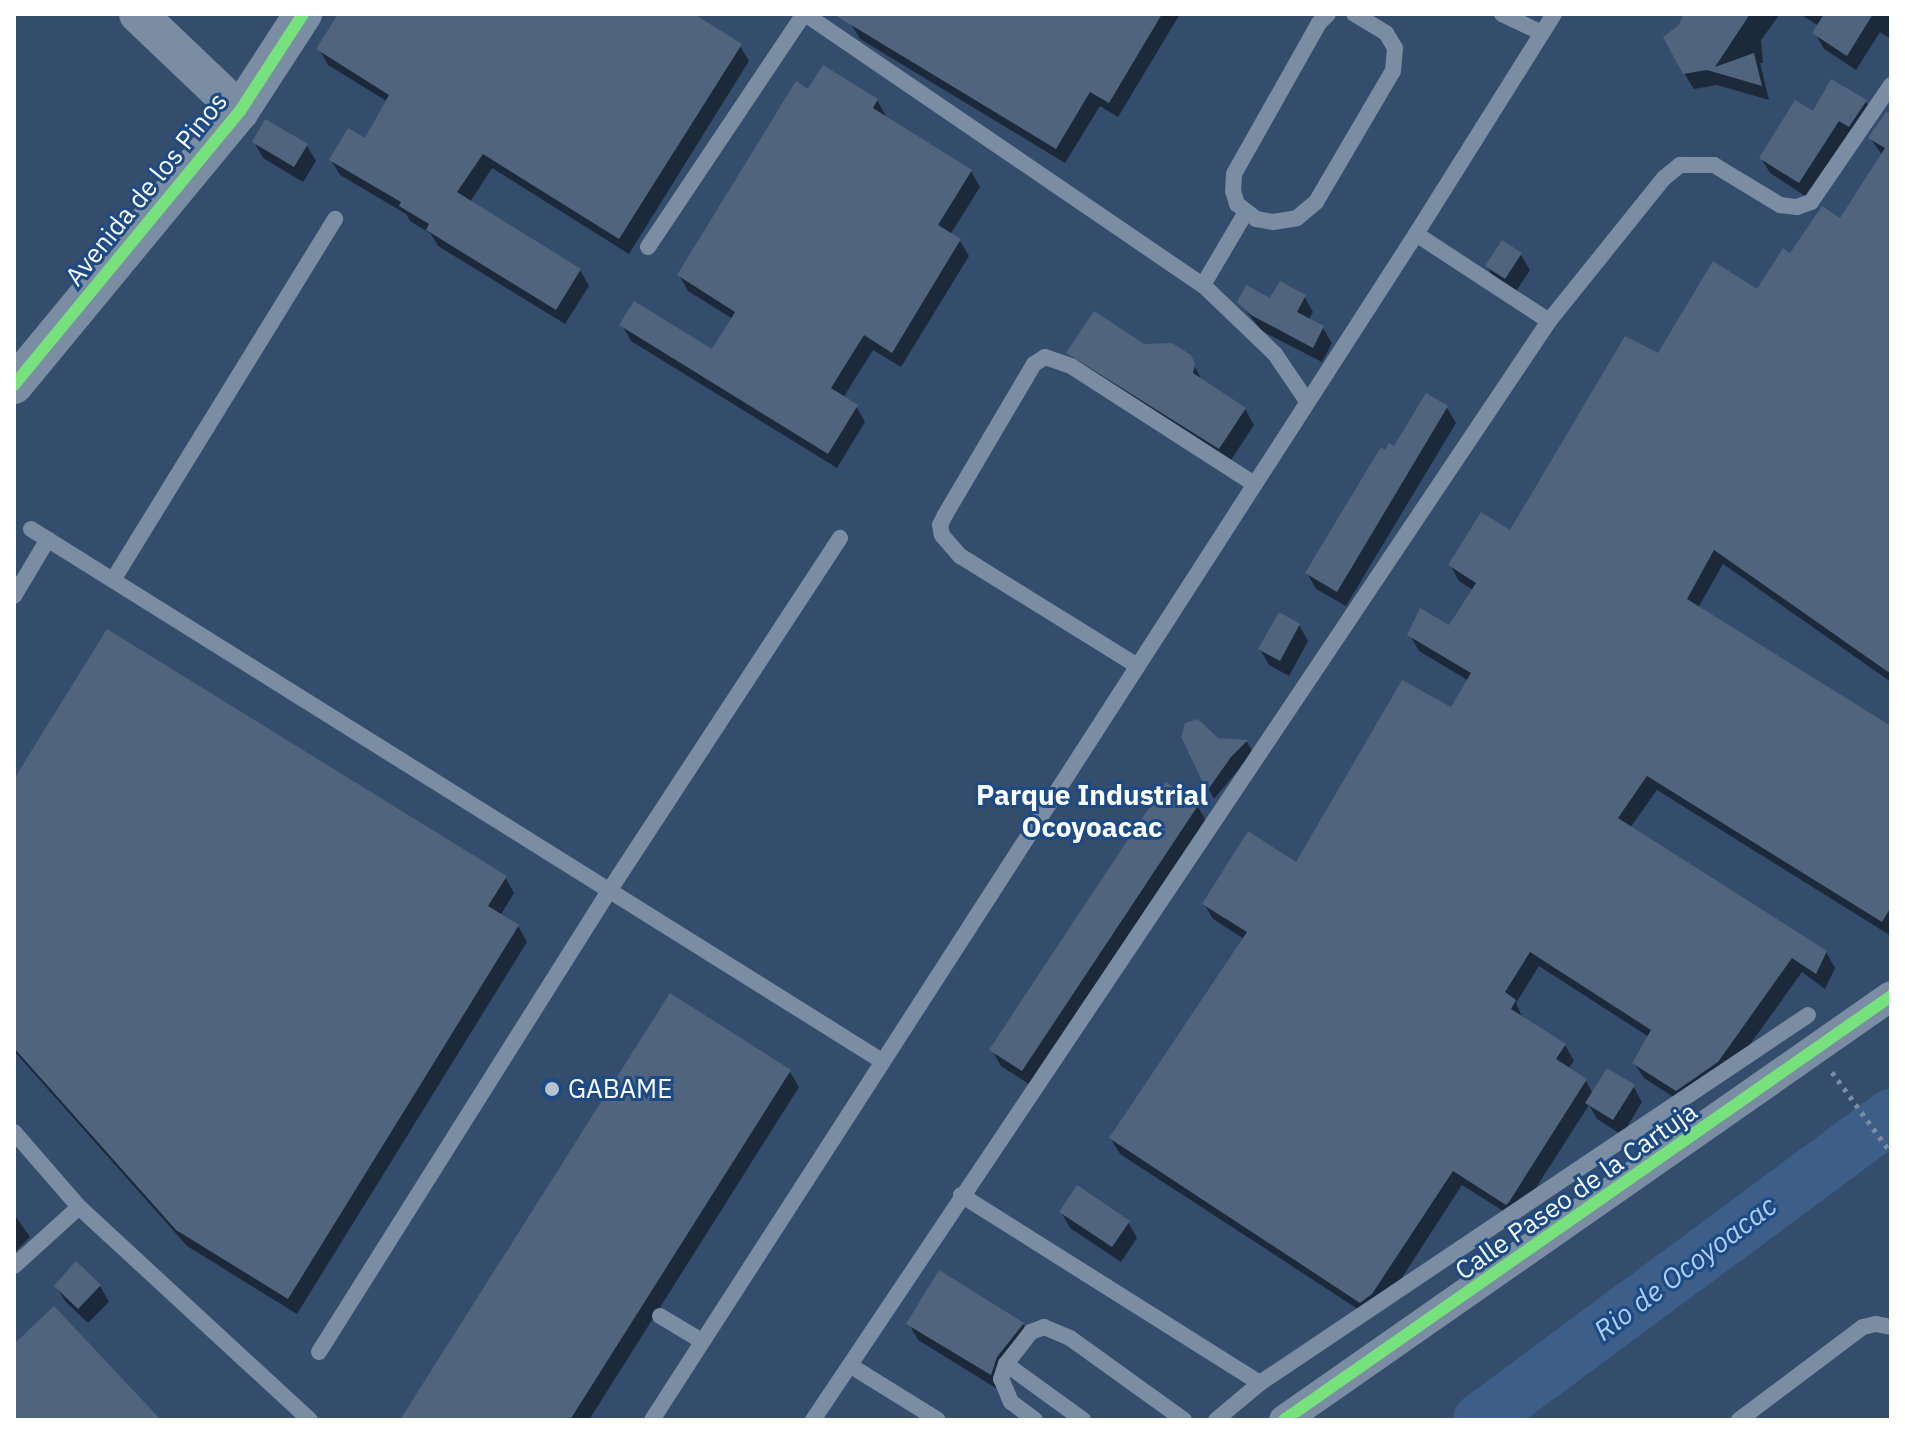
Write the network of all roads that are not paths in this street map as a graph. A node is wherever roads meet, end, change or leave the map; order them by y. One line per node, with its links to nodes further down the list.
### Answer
1 (138, 14): 10 (street)
2 (303, 14): 10 (street, Avenida de los Pinos)
3 (804, 14): 14 (lane); 15 (lane)
4 (1328, 14): 11 (lane)
5 (1354, 14): 11 (lane)
6 (1502, 14): 8 (lane)
7 (1554, 14): 8 (lane)
8 (1542, 33): 13 (lane)
9 (1891, 85): 16 (lane)
10 (240, 111): 17 (street, Avenida de los Pinos)
11 (1246, 212): 15 (lane)
12 (335, 219): 23 (lane)
13 (1416, 234): 16 (lane); 18 (lane)
14 (648, 247)
15 (1203, 285): 18 (lane)
16 (1549, 321): 31 (lane)
17 (14, 385)
18 (1307, 401): 19 (lane)
19 (1254, 484): 25 (lane); 25 (lane)
20 (31, 529): 22 (lane)
21 (840, 538): 26 (lane)
22 (48, 539): 23 (lane); 24 (lane)
23 (113, 580): 26 (lane)
24 (14, 596)
25 (1136, 665): 29 (lane)
26 (609, 891): 29 (lane); 37 (lane)
27 (1891, 996): 49 (street, Calle Paseo de la Cartuja)
28 (1808, 1015): 40 (lane)
29 (882, 1061): 36 (lane)
30 (14, 1132): 32 (lane)
31 (961, 1195): 39 (lane); 40 (lane)
32 (79, 1207): 33 (lane); 41 (lane)
33 (14, 1266)
34 (660, 1316): 36 (lane)
35 (1891, 1327): 50 (lane)
36 (702, 1341): 42 (lane)
37 (319, 1352)
38 (1006, 1364): 45 (lane); 46 (lane); 47 (lane)
39 (851, 1366): 43 (lane); 44 (lane)
40 (1260, 1383): 48 (lane)
41 (310, 1420)
42 (652, 1420)
43 (813, 1420)
44 (938, 1420)
45 (1035, 1420)
46 (1083, 1420)
47 (1184, 1420)
48 (1216, 1420)
49 (1284, 1420)
50 (1739, 1420)

